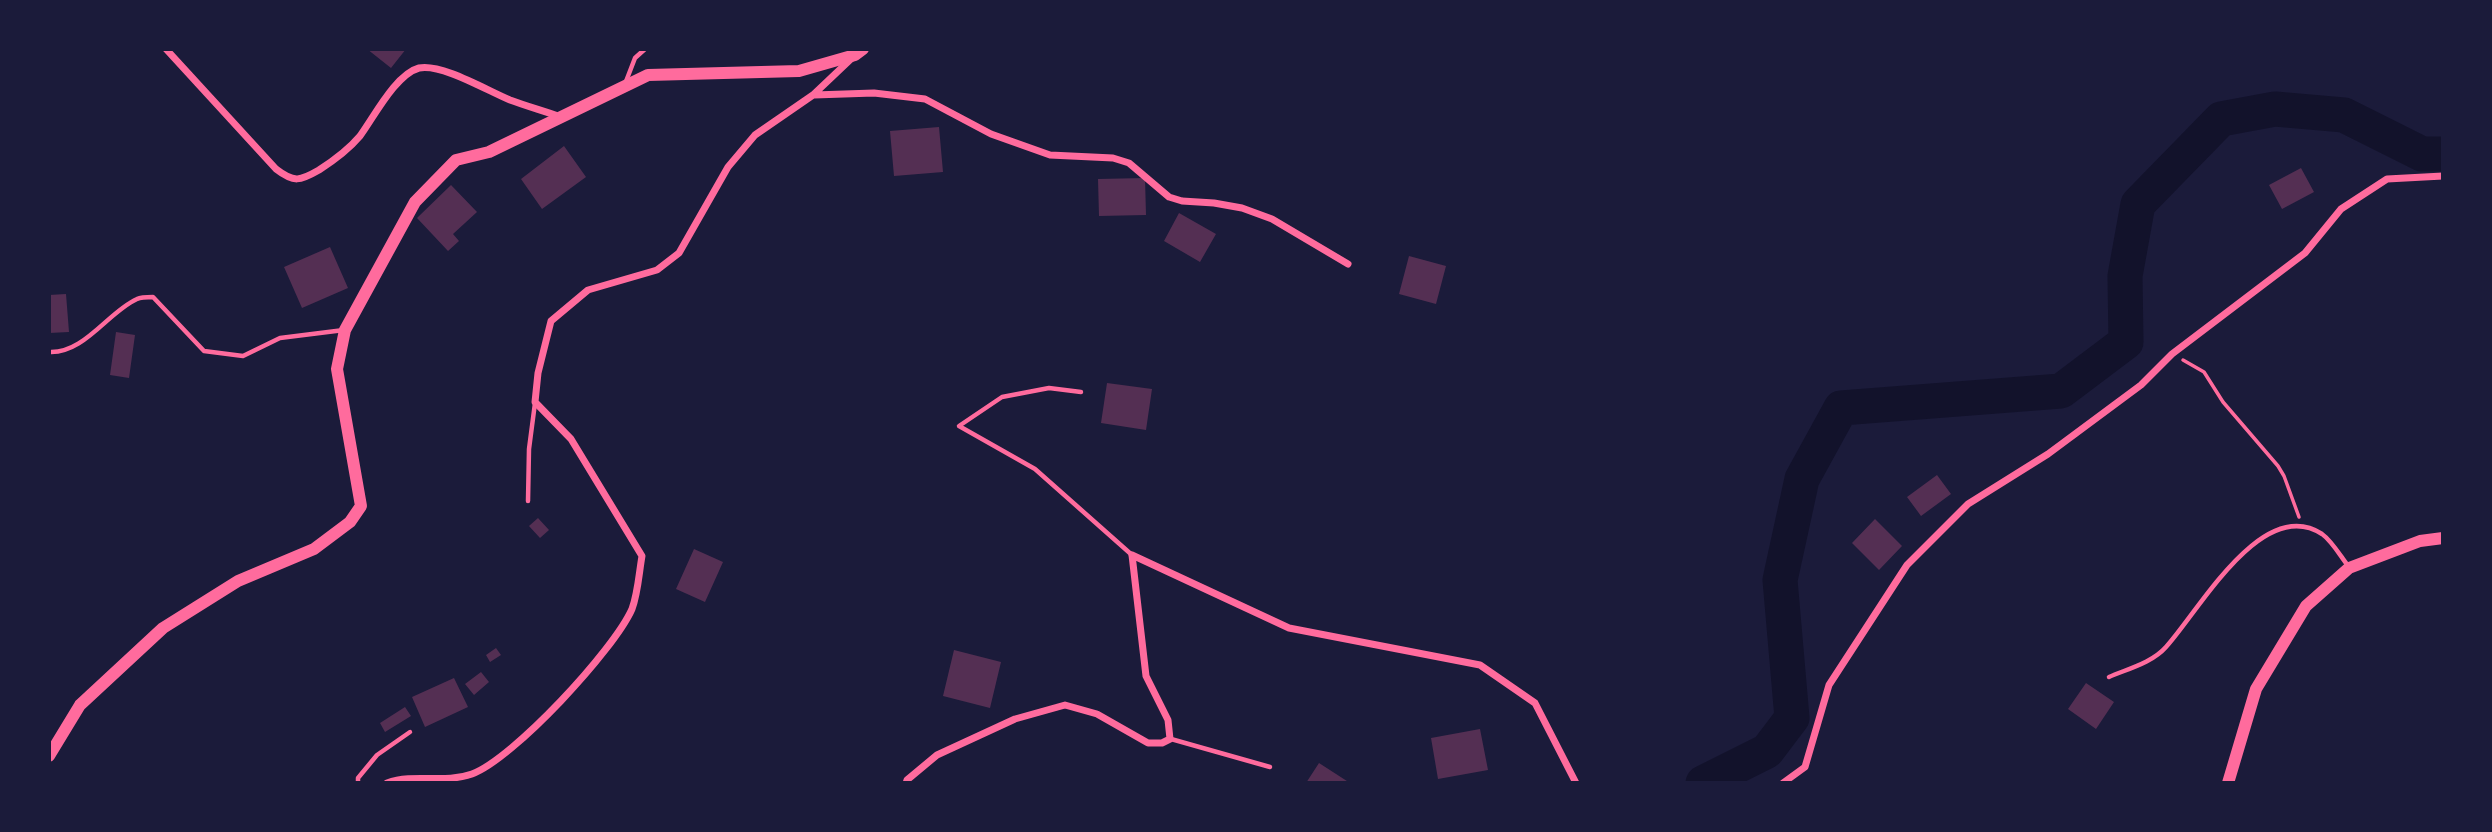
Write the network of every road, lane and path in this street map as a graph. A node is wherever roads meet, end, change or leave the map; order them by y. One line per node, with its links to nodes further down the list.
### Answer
1 (166, 49): 6 (street)
2 (645, 49): 4 (lane)
3 (859, 52): 4 (street); 5 (street)
4 (623, 87): 6 (street)
5 (813, 96): 8 (street); 13 (street)
6 (561, 117): 9 (street)
7 (2443, 176): 11 (street)
8 (1348, 264)
9 (345, 330): 10 (lane); 22 (street)
10 (49, 352)
11 (2172, 354): 15 (path); 28 (street)
12 (1082, 392): 17 (lane)
13 (535, 402): 14 (lane); 25 (street)
14 (528, 501)
15 (2301, 525): 18 (lane); 19 (lane)
16 (2443, 538): 18 (street)
17 (1132, 555): 21 (street); 27 (street)
18 (2350, 568): 29 (street)
19 (2109, 677)
20 (410, 732): 24 (lane)
21 (1170, 739): 23 (lane); 26 (street)
22 (49, 757)
23 (1270, 767)
24 (358, 783)
25 (387, 783)
26 (906, 783)
27 (1576, 783)
28 (1783, 783)
29 (2228, 783)

